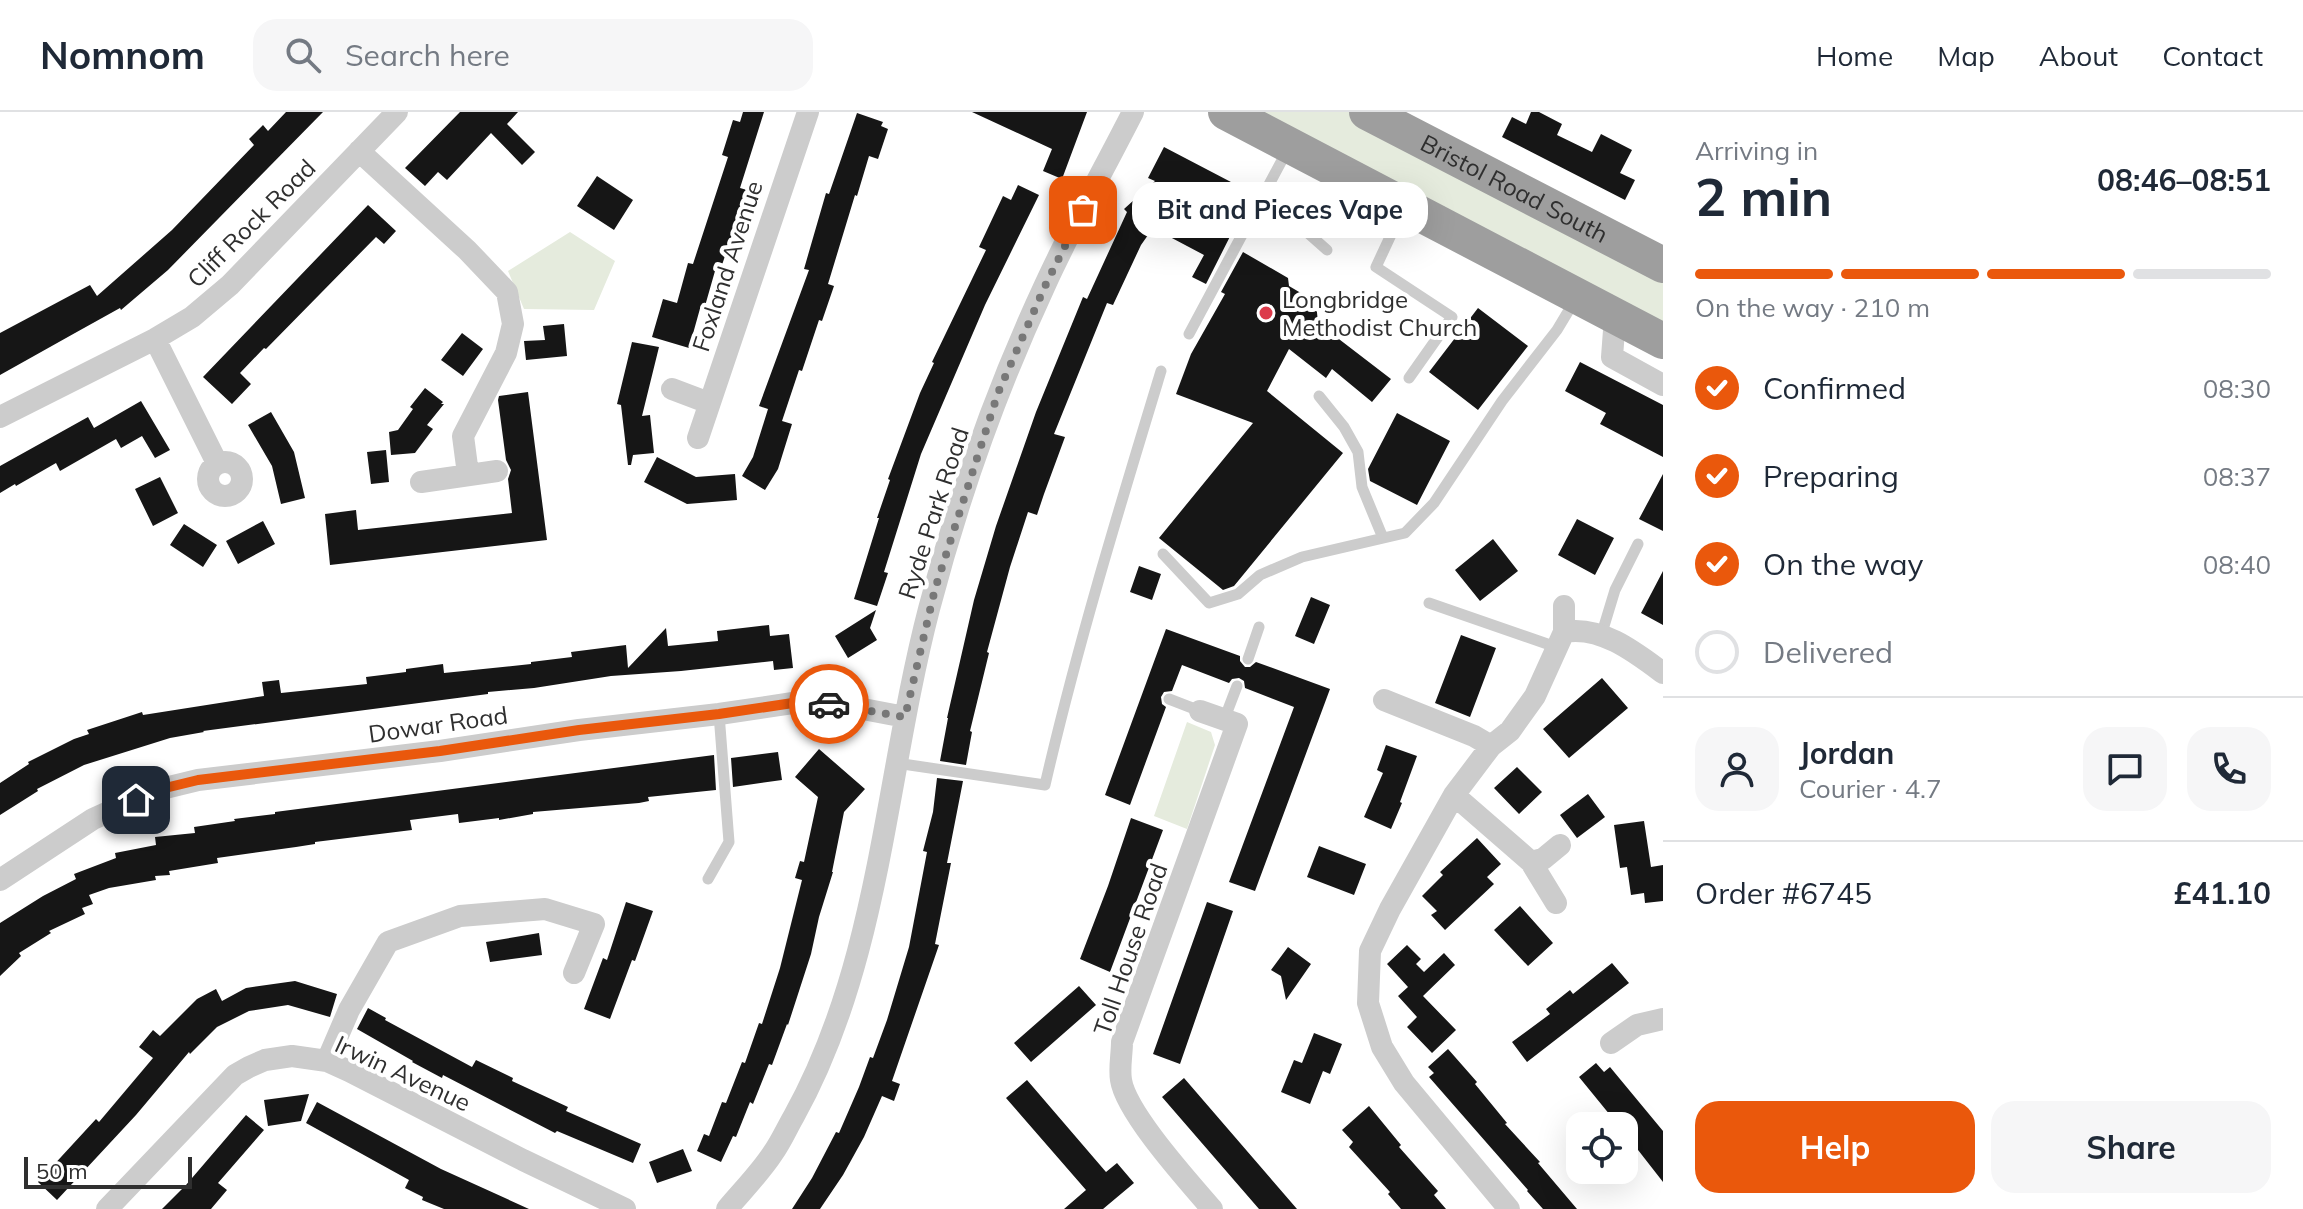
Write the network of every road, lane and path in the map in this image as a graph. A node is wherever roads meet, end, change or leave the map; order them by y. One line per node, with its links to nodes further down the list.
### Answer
1 (397, 112): 7 (street, Cliff Rock Road)
2 (808, 112): 22 (street, Foxland Avenue)
3 (1133, 112): 44 (street, Ryde Park Road)
4 (1226, 112): 6 (highway)
5 (1367, 112): 11 (highway, Bristol Road South)
6 (1290, 145): 8 (lane); 9 (highway)
7 (359, 151): 15 (street, Cliff Rock Road); 27 (street)
8 (1264, 194): 10 (lane); 14 (lane)
9 (1405, 205): 12 (highway); 18 (lane)
10 (1327, 250)
11 (1663, 265)
12 (1577, 296): 13 (highway); 29 (lane)
13 (1615, 317): 16 (highway); 19 (street)
14 (1189, 334)
15 (155, 339): 23 (street, Cliff Rock Road); 25 (street)
16 (1663, 341)
17 (1161, 371): 47 (lane)
18 (1409, 378)
19 (1663, 385)
20 (672, 389): 22 (street)
21 (1319, 396): 29 (lane)
22 (709, 403): 24 (street, Foxland Avenue)
23 (0, 417)
24 (698, 438)
25 (217, 463)
26 (497, 471): 27 (street)
27 (468, 474): 28 (street)
28 (421, 482)
29 (1383, 538): 31 (lane)
30 (1638, 544): 35 (lane)
31 (1163, 554)
32 (1429, 603): 36 (lane)
33 (1564, 606): 36 (street)
34 (1259, 627): 37 (lane)
35 (1601, 636): 36 (street); 38 (street)
36 (1560, 639): 46 (street)
37 (1248, 659)
38 (1663, 673)
39 (1237, 686): 45 (lane)
40 (1169, 699): 42 (lane)
41 (1384, 700): 46 (street)
42 (1200, 711): 45 (street)
43 (719, 714): 44 (street, Dowar Road); 51 (lane); 52 (street, Dowar Road)
44 (905, 717): 47 (street, Ryde Park Road)
45 (1224, 720): 58 (street, Toll House Road)
46 (1491, 746): 48 (street)
47 (896, 763): 61 (street, Ryde Park Road)
48 (1454, 795): 50 (street); 62 (street)
49 (1560, 845): 50 (street)
50 (1531, 862): 53 (street)
51 (708, 879)
52 (0, 880)
53 (1556, 903)
54 (574, 973): 57 (street)
55 (1663, 1019): 56 (street)
56 (1611, 1043)
57 (327, 1061): 59 (street, Irwin Avenue); 60 (street, Irwin Avenue)
58 (1198, 1204)
59 (107, 1209)
60 (625, 1209)
61 (727, 1209)
62 (1509, 1209)

